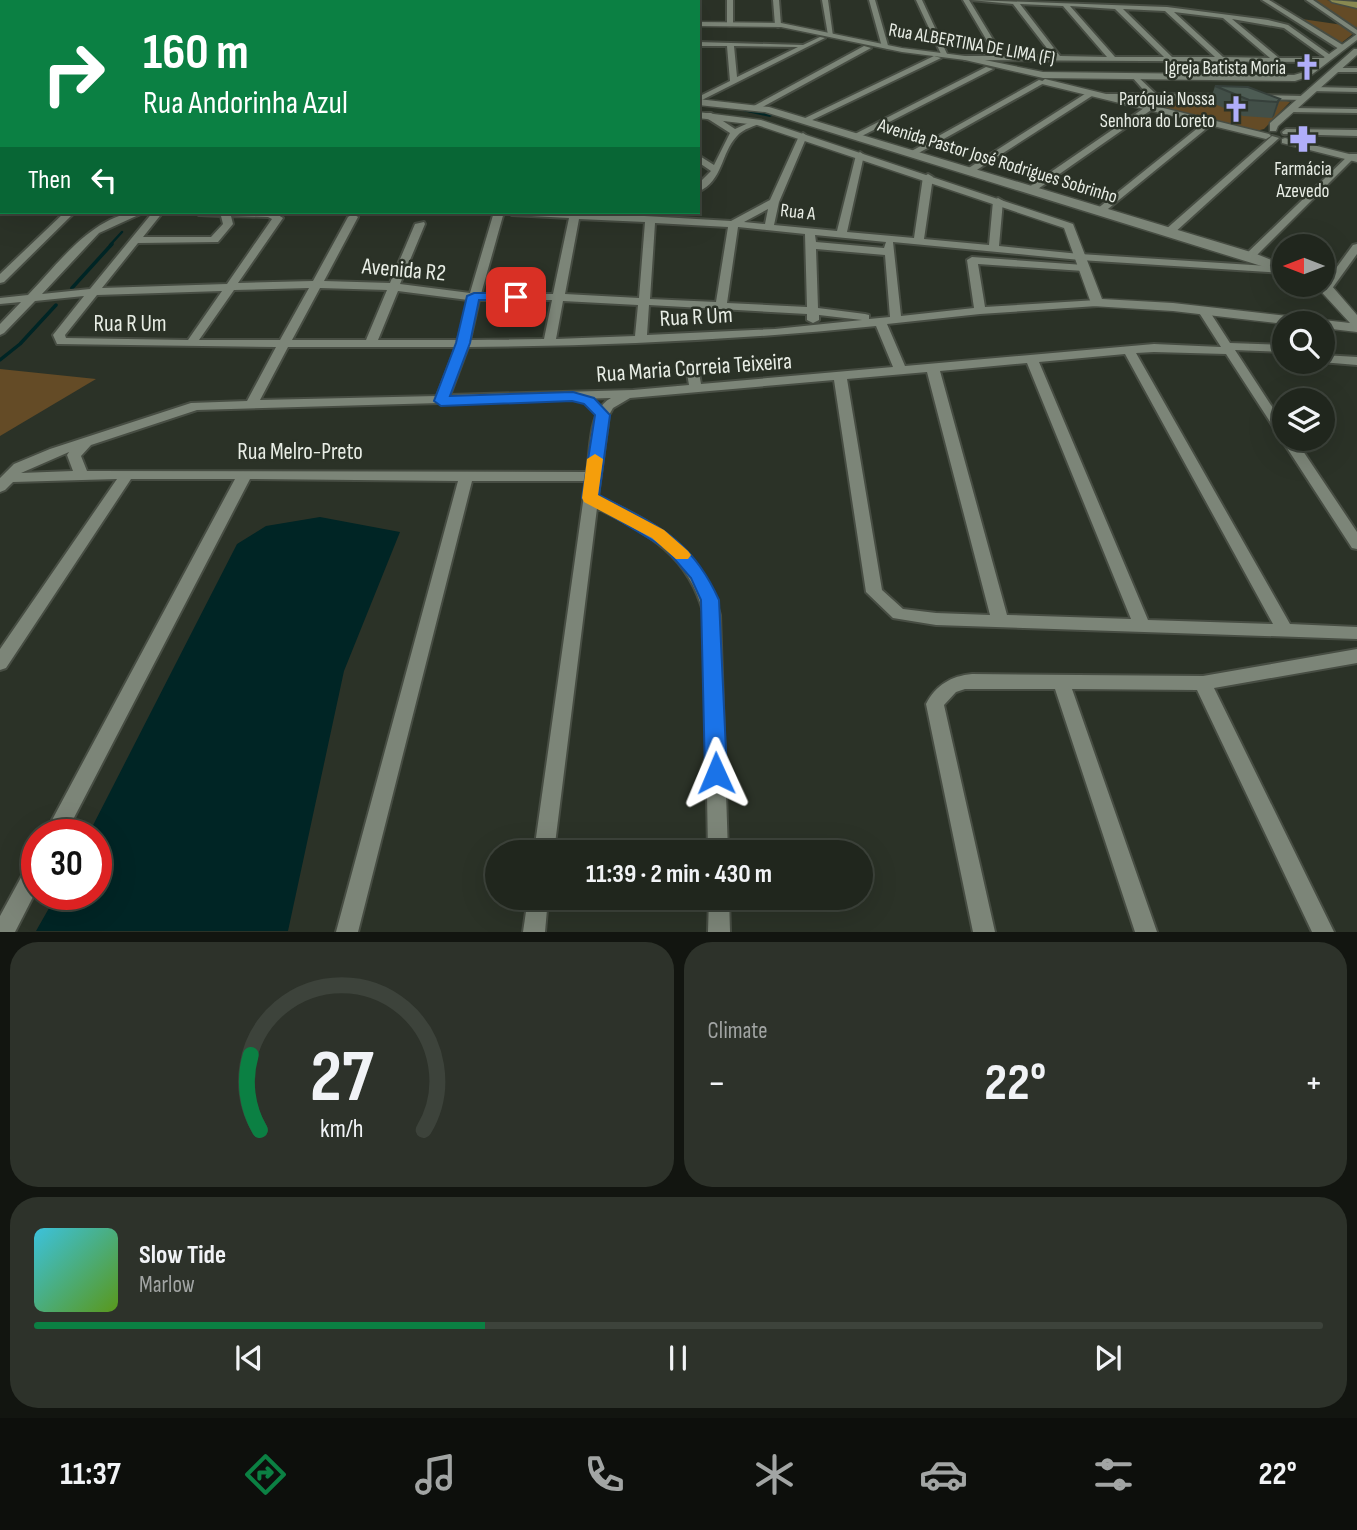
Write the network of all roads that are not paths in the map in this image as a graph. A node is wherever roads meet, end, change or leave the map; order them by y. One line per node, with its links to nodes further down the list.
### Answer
1 (730, 0): 17 (street)
2 (776, 0): 18 (street)
3 (825, 0): 22 (street)
4 (872, 0): 26 (street)
5 (919, 0): 30 (street)
6 (966, 0): 31 (street)
7 (974, 0): 11 (street)
8 (1265, 0): 27 (street)
9 (1309, 0): 21 (street)
10 (1335, 0): 12 (main road)
11 (1016, 3): 13 (street); 33 (street)
12 (1356, 3)
13 (1065, 5): 14 (street); 34 (street)
14 (1117, 7): 15 (street); 36 (street)
15 (1167, 9): 16 (street); 38 (street)
16 (1223, 15): 35 (street); 39 (street)
17 (730, 24): 18 (street, Rua ALBERTINA DE LIMA (F)); 19 (street, Rua ALBERTINA DE LIMA (F))
18 (778, 25): 22 (street, Rua ALBERTINA DE LIMA (F))
19 (700, 26)
20 (700, 26): 22 (street)
21 (1357, 34): 27 (street)
22 (826, 36): 25 (street); 26 (street, Rua ALBERTINA DE LIMA (F)); 28 (street)
23 (700, 44): 24 (street)
24 (730, 44): 25 (street); 48 (street)
25 (805, 45): 48 (street)
26 (886, 47): 30 (street, Rua ALBERTINA DE LIMA (F))
27 (1342, 47): 35 (street)
28 (867, 48): 30 (street); 60 (street)
29 (1356, 53): 41 (street)
30 (941, 56): 32 (street, Rua ALBERTINA DE LIMA (F)); 40 (street); 65 (street)
31 (1000, 57): 32 (street); 33 (street)
32 (965, 58): 43 (street, Rua ALBERTINA DE LIMA (F))
33 (1058, 58): 34 (street)
34 (1113, 59): 36 (street)
35 (1326, 59): 39 (street); 47 (street)
36 (1170, 60): 37 (street)
37 (1182, 60): 38 (street); 45 (street)
38 (1222, 60): 39 (street)
39 (1277, 60)
40 (989, 69): 49 (street); 72 (street)
41 (1338, 70): 42 (street); 51 (street)
42 (1357, 70)
43 (1054, 76): 44 (street, Rua ALBERTINA DE LIMA (F)); 49 (street)
44 (1136, 77): 45 (street, Rua ALBERTINA DE LIMA (F)); 54 (street)
45 (1201, 78): 46 (street, Rua ALBERTINA DE LIMA (F))
46 (1228, 78): 47 (street, Rua ALBERTINA DE LIMA (F)); 50 (street)
47 (1284, 79): 51 (street)
48 (734, 81): 58 (street)
49 (1042, 82): 53 (street); 74 (street)
50 (1237, 87)
51 (1313, 89): 52 (street); 57 (street)
52 (1357, 90)
53 (1096, 95): 54 (street); 61 (street); 78 (street)
54 (1154, 97): 55 (street)
55 (1235, 97)
56 (1247, 97): 57 (street)
57 (1303, 98): 62 (street)
58 (700, 100)
59 (700, 101): 60 (street, Avenida Pastor José Rodrigues Sobrinho)
60 (756, 107): 65 (street, Avenida Pastor José Rodrigues Sobrinho)
61 (1150, 108): 67 (street); 81 (street)
62 (1292, 110): 63 (street); 70 (street)
63 (1357, 111)
64 (703, 115): 66 (street, Avenida Pastor José Rodrigues Sobrinho); 68 (street)
65 (803, 121): 72 (street, Avenida Pastor José Rodrigues Sobrinho)
66 (758, 122): 68 (street); 71 (street, Avenida Pastor José Rodrigues Sobrinho)
67 (1209, 122): 70 (street); 84 (street)
68 (734, 132): 77 (street)
69 (1357, 133): 70 (street)
70 (1277, 135): 75 (street); 100 (street)
71 (803, 136): 73 (street, Avenida Pastor José Rodrigues Sobrinho); 83 (street)
72 (853, 137): 73 (street, Avenida Pastor José Rodrigues Sobrinho)
73 (876, 152): 74 (street, Avenida Pastor José Rodrigues Sobrinho); 79 (street, Avenida Pastor José Rodrigues Sobrinho); 101 (street)
74 (912, 153): 78 (street, Avenida Pastor José Rodrigues Sobrinho)
75 (1355, 157): 108 (street)
76 (700, 159): 77 (street)
77 (716, 170): 80 (street)
78 (969, 171): 81 (street, Avenida Pastor José Rodrigues Sobrinho)
79 (928, 177): 82 (street, Avenida Pastor José Rodrigues Sobrinho); 103 (street)
80 (700, 188)
81 (1032, 189): 84 (street, Avenida Pastor José Rodrigues Sobrinho)
82 (998, 201): 106 (street); 109 (street, Avenida Pastor José Rodrigues Sobrinho)
83 (774, 202): 97 (street); 98 (street)
84 (1100, 211): 100 (street, Avenida Pastor José Rodrigues Sobrinho)
85 (68, 214): 113 (street)
86 (136, 214): 121 (street)
87 (156, 214): 102 (street)
88 (225, 214): 102 (street)
89 (270, 214): 115 (street)
90 (498, 214): 118 (street)
91 (558, 214): 93 (street, Rua A)
92 (609, 214): 93 (street, Rua A); 95 (street, Rua A)
93 (575, 215): 119 (street)
94 (353, 217): 114 (street)
95 (647, 217): 97 (street, Rua A); 123 (street)
96 (420, 224): 116 (street)
97 (733, 224): 98 (street, Rua A); 125 (street)
98 (769, 227): 99 (street, Rua A)
99 (810, 232): 101 (street, Rua A); 104 (street)
100 (1168, 232): 108 (street, Avenida Pastor José Rodrigues Sobrinho)
101 (841, 235): 105 (street, Rua A)
102 (137, 240): 117 (street)
103 (919, 241): 105 (street, Rua A); 106 (street, Rua A)
104 (810, 246): 105 (street); 126 (street)
105 (890, 246): 130 (street)
106 (995, 247): 109 (street, Rua A)
107 (1357, 247): 112 (street)
108 (1250, 256): 110 (street, Avenida Pastor José Rodrigues Sobrinho)
109 (1082, 262): 111 (street, Rua A); 124 (street); 127 (street)
110 (1272, 264)
111 (1272, 269)
112 (1335, 274)
113 (0, 280)
114 (315, 284): 115 (street, Avenida R2); 116 (street, Avenida R2); 140 (street)
115 (232, 287): 117 (street, Avenida R2); 138 (street)
116 (395, 287): 118 (street, Avenida R2); 139 (street)
117 (93, 292): 121 (street, Avenida R2); 138 (street, Rua R Um)
118 (474, 296): 119 (street, Avenida R2); 136 (street)
119 (558, 297): 123 (street, Avenida R2); 137 (street)
120 (1334, 298): 132 (street)
121 (29, 300): 122 (street, Avenida R2); 134 (street)
122 (0, 301)
123 (645, 302): 125 (street, Avenida R2); 135 (street)
124 (1097, 303): 127 (street, Rua R Um); 128 (street, Rua R Um)
125 (721, 306): 126 (street, Avenida R2)
126 (813, 311): 130 (street, Avenida R2); 133 (street)
127 (980, 311): 130 (street, Rua R Um)
128 (1204, 311): 129 (street, Rua R Um); 142 (street)
129 (1272, 318)
130 (888, 320): 133 (street, Rua R Um); 152 (street)
131 (1335, 324): 132 (street, Rua R Um)
132 (1357, 325)
133 (813, 329): 135 (street, Rua R Um)
134 (0, 331)
135 (641, 340): 137 (street, Rua R Um)
136 (463, 343): 137 (street, Rua R Um); 139 (street, Rua R Um); 157 (street)
137 (549, 343)
138 (191, 344): 140 (street, Rua R Um)
139 (370, 344): 140 (street, Rua R Um)
140 (284, 345): 158 (street)
141 (1272, 348): 142 (street, Rua Maria Correia Teixeira)
142 (1230, 350): 144 (street, Rua Maria Correia Teixeira); 146 (street, Rua Maria Correia Teixeira); 160 (street)
143 (1335, 350): 145 (street)
144 (1129, 351): 147 (street, Rua Maria Correia Teixeira); 173 (street)
145 (1357, 351)
146 (1272, 355)
147 (1032, 359): 151 (street, Rua Maria Correia Teixeira); 172 (street)
148 (1335, 359): 149 (street)
149 (1357, 360)
150 (692, 367): 154 (street)
151 (933, 369): 152 (street, Rua Maria Correia Teixeira); 171 (street)
152 (901, 371): 153 (street, Rua Maria Correia Teixeira)
153 (841, 376): 154 (street, Rua Maria Correia Teixeira); 171 (street)
154 (696, 389): 155 (street, Rua Maria Correia Teixeira)
155 (633, 394): 156 (street, Rua Maria Correia Teixeira); 159 (street)
156 (573, 396): 157 (street, Rua Maria Correia Teixeira); 159 (street)
157 (441, 401): 158 (street, Rua Maria Correia Teixeira)
158 (252, 403): 161 (street, Rua Maria Correia Teixeira)
159 (602, 415): 166 (street)
160 (1272, 415)
161 (97, 437): 164 (street); 168 (street, Rua Maria Correia Teixeira)
162 (1296, 451): 170 (street)
163 (245, 474): 165 (street, Rua Melro-Preto); 167 (street, Rua Melro-Preto); 179 (street)
164 (82, 475): 165 (street, Rua Melro-Preto); 168 (street, Rua Melro-Preto)
165 (127, 475): 176 (street)
166 (592, 476): 167 (street, Rua Melro-Preto); 169 (street)
167 (466, 478): 186 (street)
168 (4, 482)
169 (590, 498): 180 (street); 181 (street)
170 (1357, 544)
171 (1000, 621): 172 (street)
172 (1142, 625): 173 (street)
173 (1285, 631): 174 (street)
174 (1357, 633)
175 (1357, 656): 178 (street)
176 (0, 663)
177 (1061, 681): 178 (street); 189 (street); 190 (street)
178 (1203, 683): 191 (street)
179 (62, 819)
180 (546, 840)
181 (718, 840)
182 (21, 898): 185 (street)
183 (537, 910): 187 (street)
184 (719, 910): 188 (street)
185 (3, 932)
186 (347, 932)
187 (534, 932)
188 (719, 932)
189 (984, 932)
190 (1146, 932)
191 (1322, 932)

